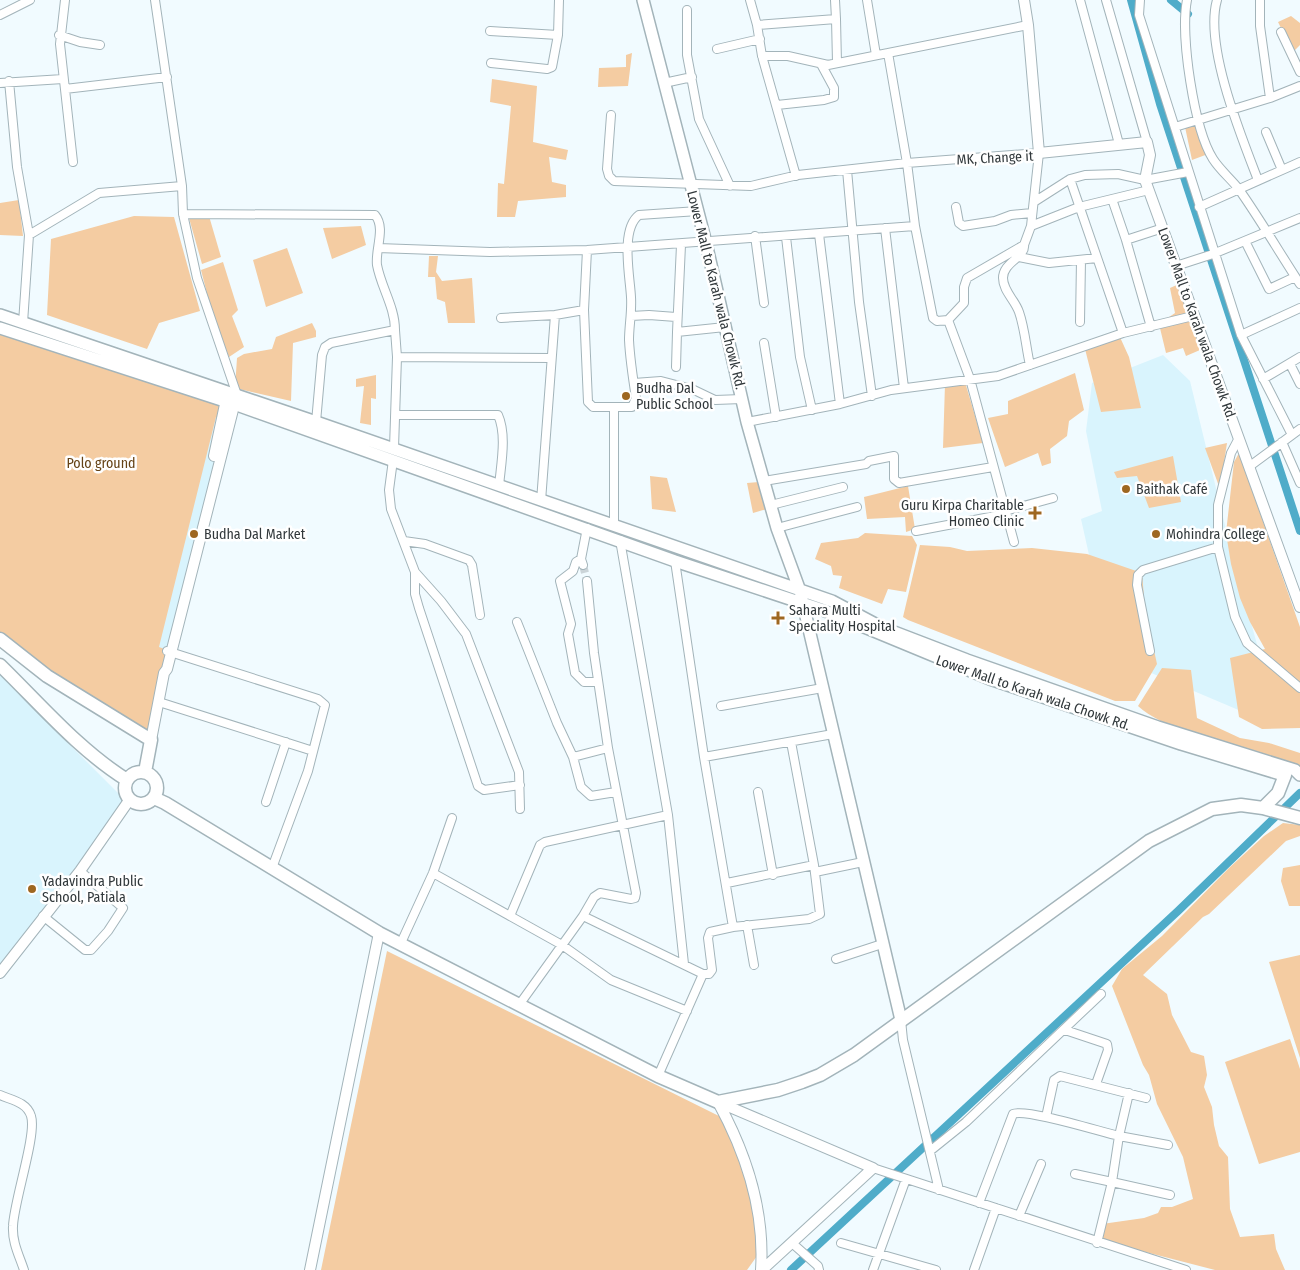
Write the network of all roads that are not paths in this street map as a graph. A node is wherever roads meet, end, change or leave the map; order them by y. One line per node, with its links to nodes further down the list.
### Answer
1 (30, 0): 17 (street)
2 (65, 0): 23 (street)
3 (155, 0): 35 (street)
4 (559, 0): 24 (street)
5 (643, 0): 40 (main road, Lower Mall to Karah wala Chowk Rd.)
6 (750, 0): 19 (street)
7 (834, 0): 18 (street)
8 (867, 0): 29 (street)
9 (1024, 0): 20 (street)
10 (1080, 0): 51 (street)
11 (1106, 0): 50 (street)
12 (1140, 0): 48 (street)
13 (1187, 0): 47 (street)
14 (1217, 0): 45 (street)
15 (1260, 0): 43 (street)
16 (687, 10): 36 (street)
17 (0, 15)
18 (836, 19): 19 (street); 32 (street)
19 (757, 25): 25 (street)
20 (1028, 25): 28 (street); 52 (street)
21 (490, 31): 24 (street)
22 (1281, 32): 34 (street)
23 (59, 35): 26 (street); 37 (street)
24 (558, 35): 31 (street)
25 (760, 40): 27 (street); 30 (street)
26 (100, 45)
27 (716, 49)
28 (888, 53): 29 (street); 55 (street)
29 (876, 55): 32 (street)
30 (762, 56): 33 (street); 44 (street)
31 (491, 63)
32 (837, 63): 33 (street)
33 (821, 64): 44 (street)
34 (1300, 72)
35 (167, 77): 42 (street); 64 (street)
36 (692, 77): 40 (street); 65 (street)
37 (63, 79): 38 (street); 42 (street)
38 (9, 81): 39 (street); 84 (street)
39 (0, 82)
40 (664, 82): 62 (main road, Lower Mall to Karah wala Chowk Rd.)
41 (1300, 86): 43 (street)
42 (65, 89): 53 (street)
43 (1270, 98): 45 (street)
44 (776, 105): 59 (street)
45 (1231, 109): 47 (street); 61 (street)
46 (611, 115): 62 (street, MK, Change it)
47 (1199, 120): 48 (street); 66 (street)
48 (1175, 127): 58 (street)
49 (1266, 132): 57 (street)
50 (1147, 142): 51 (street); 63 (street, Lower Mall to Karah wala Chowk Rd.)
51 (1119, 144): 52 (street)
52 (1039, 154): 55 (street, MK, Change it); 68 (street, MK, Change it)
53 (73, 162)
54 (1300, 162): 57 (street)
55 (907, 164): 56 (street, MK, Change it); 76 (street)
56 (848, 170): 59 (street, MK, Change it); 81 (street)
57 (1282, 170): 61 (street)
58 (1186, 173): 63 (street); 71 (street)
59 (796, 176): 65 (street, MK, Change it)
60 (1070, 179): 63 (street); 68 (street); 70 (street)
61 (1258, 180): 66 (street)
62 (691, 185): 65 (street, MK, Change it); 72 (main road, Lower Mall to Karah wala Chowk Rd.)
63 (1147, 185): 67 (street); 79 (street, Lower Mall to Karah wala Chowk Rd.)
64 (182, 186): 74 (street); 84 (street)
65 (730, 186)
66 (1238, 188): 71 (street); 82 (street)
67 (1112, 199): 70 (street); 87 (street)
68 (1034, 202): 73 (street, MK, Change it)
69 (956, 207): 73 (street)
70 (1079, 207): 77 (street); 97 (street)
71 (1199, 207): 95 (street)
72 (698, 211): 89 (main road, Lower Mall to Karah wala Chowk Rd.); 93 (street)
73 (1032, 213): 77 (street, MK, Change it)
74 (183, 214): 92 (street); 134 (street)
75 (1298, 219): 80 (street); 82 (street)
76 (915, 226): 78 (street); 111 (street)
77 (1031, 226): 91 (street, MK, Change it)
78 (885, 228): 81 (street); 132 (street)
79 (1162, 228): 87 (street); 99 (street, Lower Mall to Karah wala Chowk Rd.)
80 (1300, 229)
81 (854, 231): 83 (street); 133 (street)
82 (1266, 233): 88 (street); 100 (street)
83 (818, 234): 86 (street); 136 (street)
84 (29, 235): 113 (street)
85 (755, 236): 86 (street); 89 (street); 102 (street)
86 (786, 237): 138 (street)
87 (1126, 240): 115 (street)
88 (1244, 241): 95 (street); 100 (street)
89 (706, 243): 90 (street); 114 (main road, Lower Mall to Karah wala Chowk Rd.)
90 (681, 245): 93 (street); 109 (street)
91 (1024, 245): 96 (street, MK, Change it); 111 (street)
92 (378, 248): 94 (street); 117 (street)
93 (628, 248): 94 (street); 107 (street)
94 (587, 250): 104 (street)
95 (1207, 256): 99 (street); 120 (street)
96 (1019, 257): 98 (street); 126 (street, MK, Change it)
97 (1097, 258): 98 (street); 119 (street)
98 (1081, 260): 112 (street)
99 (1176, 266): 108 (street, Lower Mall to Karah wala Chowk Rd.)
100 (1295, 277): 101 (street)
101 (1300, 284)
102 (764, 303)
103 (1300, 308): 120 (street)
104 (584, 310): 106 (street); 137 (street)
105 (0, 315): 113 (main road)
106 (555, 315): 110 (street); 124 (street)
107 (631, 316): 109 (street); 130 (street)
108 (1193, 316): 115 (street); 145 (street, Lower Mall to Karah wala Chowk Rd.)
109 (676, 317): 118 (street)
110 (501, 318)
111 (948, 320): 128 (street)
112 (1080, 322)
113 (23, 323): 134 (main road)
114 (725, 327): 118 (street); 135 (main road, Lower Mall to Karah wala Chowk Rd.)
115 (1151, 327): 119 (street)
116 (0, 328): 134 (main road)
117 (395, 330): 122 (street); 141 (street)
118 (678, 332): 127 (street)
119 (1123, 333): 126 (street)
120 (1241, 336): 129 (street)
121 (764, 342): 140 (street)
122 (397, 357): 124 (street); 139 (street)
123 (1300, 357): 125 (street)
124 (551, 358): 155 (street)
125 (1290, 364): 129 (street); 131 (street)
126 (1030, 365): 128 (street)
127 (676, 367)
128 (970, 379): 132 (street); 149 (street)
129 (1263, 379): 144 (street)
130 (634, 383): 135 (street); 137 (street)
131 (1300, 384)
132 (904, 388): 133 (street)
133 (872, 396): 136 (street)
134 (231, 398): 141 (main road); 147 (main road); 176 (street)
135 (742, 399): 142 (main road, Lower Mall to Karah wala Chowk Rd.)
136 (840, 404): 138 (street)
137 (614, 408): 159 (street)
138 (812, 410): 140 (street)
139 (395, 414): 147 (street); 152 (street)
140 (776, 417): 142 (street)
141 (316, 422): 147 (main road)
142 (747, 422): 150 (main road, Lower Mall to Karah wala Chowk Rd.)
143 (1300, 429): 144 (street)
144 (1292, 435): 146 (street)
145 (1239, 438): 148 (street, Lower Mall to Karah wala Chowk Rd.); 167 (street)
146 (1279, 444): 148 (street); 151 (street)
147 (393, 452): 152 (main road); 160 (main road); 164 (street)
148 (1250, 466): 172 (street, Lower Mall to Karah wala Chowk Rd.)
149 (993, 467): 150 (street); 158 (street)
150 (764, 481): 156 (main road, Lower Mall to Karah wala Chowk Rd.)
151 (1300, 483)
152 (499, 486): 155 (main road)
153 (843, 487): 156 (street)
154 (1053, 498): 158 (street)
155 (541, 501): 159 (main road)
156 (771, 505): 161 (main road, Lower Mall to Karah wala Chowk Rd.)
157 (857, 507): 161 (street)
158 (1006, 512): 162 (street); 166 (street)
159 (614, 526): 165 (main road)
160 (587, 528): 163 (main road); 180 (street)
161 (777, 528): 171 (main road, Lower Mall to Karah wala Chowk Rd.)
162 (916, 531)
163 (620, 540): 165 (main road); 205 (street)
164 (404, 541): 169 (street); 173 (street)
165 (642, 542): 168 (main road); 171 (main road)
166 (1014, 542)
167 (1218, 547): 177 (street); 181 (street)
168 (675, 561): 171 (main road); 192 (street)
169 (415, 572): 197 (street); 197 (street)
170 (587, 581): 180 (street)
171 (797, 592): 179 (main road, Lower Mall to Karah wala Chowk Rd.); 182 (main road); 185 (main road)
172 (1300, 607)
173 (480, 615)
174 (517, 622): 191 (street)
175 (0, 639): 186 (main road)
176 (169, 651): 183 (street); 190 (street)
177 (1150, 651)
178 (0, 666): 196 (main road)
179 (969, 666): 194 (main road, Lower Mall to Karah wala Chowk Rd.); 195 (main road)
180 (598, 682): 189 (street)
181 (1300, 688)
182 (817, 689): 184 (street); 185 (main road)
183 (159, 702): 186 (street); 187 (street)
184 (721, 706)
185 (831, 735): 188 (street); 209 (main road)
186 (151, 740): 193 (main road)
187 (286, 742): 190 (street); 202 (street)
188 (791, 742): 192 (street); 211 (street)
189 (608, 748): 191 (street); 198 (street)
190 (313, 751): 210 (street)
191 (574, 757): 198 (street)
192 (704, 757): 215 (street)
193 (145, 772): 196 (main road); 200 (main road)
194 (1285, 775): 195 (main road, Lower Mall to Karah wala Chowk Rd.); 204 (main road)
195 (1300, 776)
196 (127, 780): 201 (main road)
197 (520, 785): 203 (street)
198 (616, 792): 208 (street)
199 (758, 792): 214 (street)
200 (154, 798): 201 (main road); 210 (main road)
201 (130, 799): 212 (street)
202 (266, 802)
203 (520, 809)
204 (1271, 810): 207 (main road); 233 (main road)
205 (668, 815): 208 (street); 226 (street)
206 (452, 818): 213 (street)
207 (1300, 818)
208 (622, 825): 217 (street); 218 (street)
209 (860, 862): 211 (street); 224 (main road)
210 (272, 868): 221 (main road)
211 (815, 869): 214 (street); 219 (street)
212 (80, 871): 216 (street); 216 (street)
213 (432, 873): 217 (street); 222 (street)
214 (773, 875): 215 (street)
215 (727, 883): 220 (street)
216 (43, 916): 228 (street)
217 (510, 916): 223 (street)
218 (583, 916): 223 (street); 226 (street)
219 (747, 925): 220 (street); 227 (street)
220 (732, 927): 229 (street)
221 (379, 933): 222 (main road); 261 (street)
222 (400, 944): 231 (main road)
223 (562, 945): 231 (street); 232 (street)
224 (880, 945): 225 (street); 233 (main road)
225 (836, 959)
226 (684, 964): 229 (street)
227 (754, 965)
228 (0, 973)
229 (703, 974): 232 (street)
230 (1101, 994): 234 (street)
231 (519, 1006): 235 (main road)
232 (687, 1011): 235 (street)
233 (898, 1022): 240 (main road); 244 (street)
234 (1065, 1030): 236 (street); 244 (street)
235 (658, 1076): 240 (main road)
236 (1096, 1084): 237 (street); 241 (street)
237 (1129, 1093): 239 (street); 242 (street)
238 (0, 1095): 260 (street)
239 (1146, 1098)
240 (718, 1102): 246 (street); 262 (street)
241 (1046, 1117): 242 (street); 252 (street)
242 (1119, 1136): 243 (street); 249 (street)
243 (1168, 1145)
244 (930, 1151): 250 (street)
245 (1041, 1164): 254 (street)
246 (873, 1168): 248 (street); 255 (street)
247 (1075, 1174): 249 (street)
248 (906, 1179): 250 (street); 258 (street)
249 (1112, 1182): 251 (street); 257 (street)
250 (939, 1190): 252 (street)
251 (1170, 1195)
252 (979, 1203): 253 (street)
253 (996, 1208): 254 (street); 266 (street)
254 (1019, 1216): 257 (street)
255 (792, 1243): 262 (street); 263 (street)
256 (841, 1243): 258 (street)
257 (1097, 1243): 267 (street)
258 (879, 1253): 259 (street); 264 (street)
259 (923, 1268): 265 (street)
260 (24, 1270)
261 (310, 1270)
262 (762, 1270)
263 (819, 1270)
264 (873, 1270)
265 (936, 1270)
266 (974, 1270)
267 (1186, 1270)

